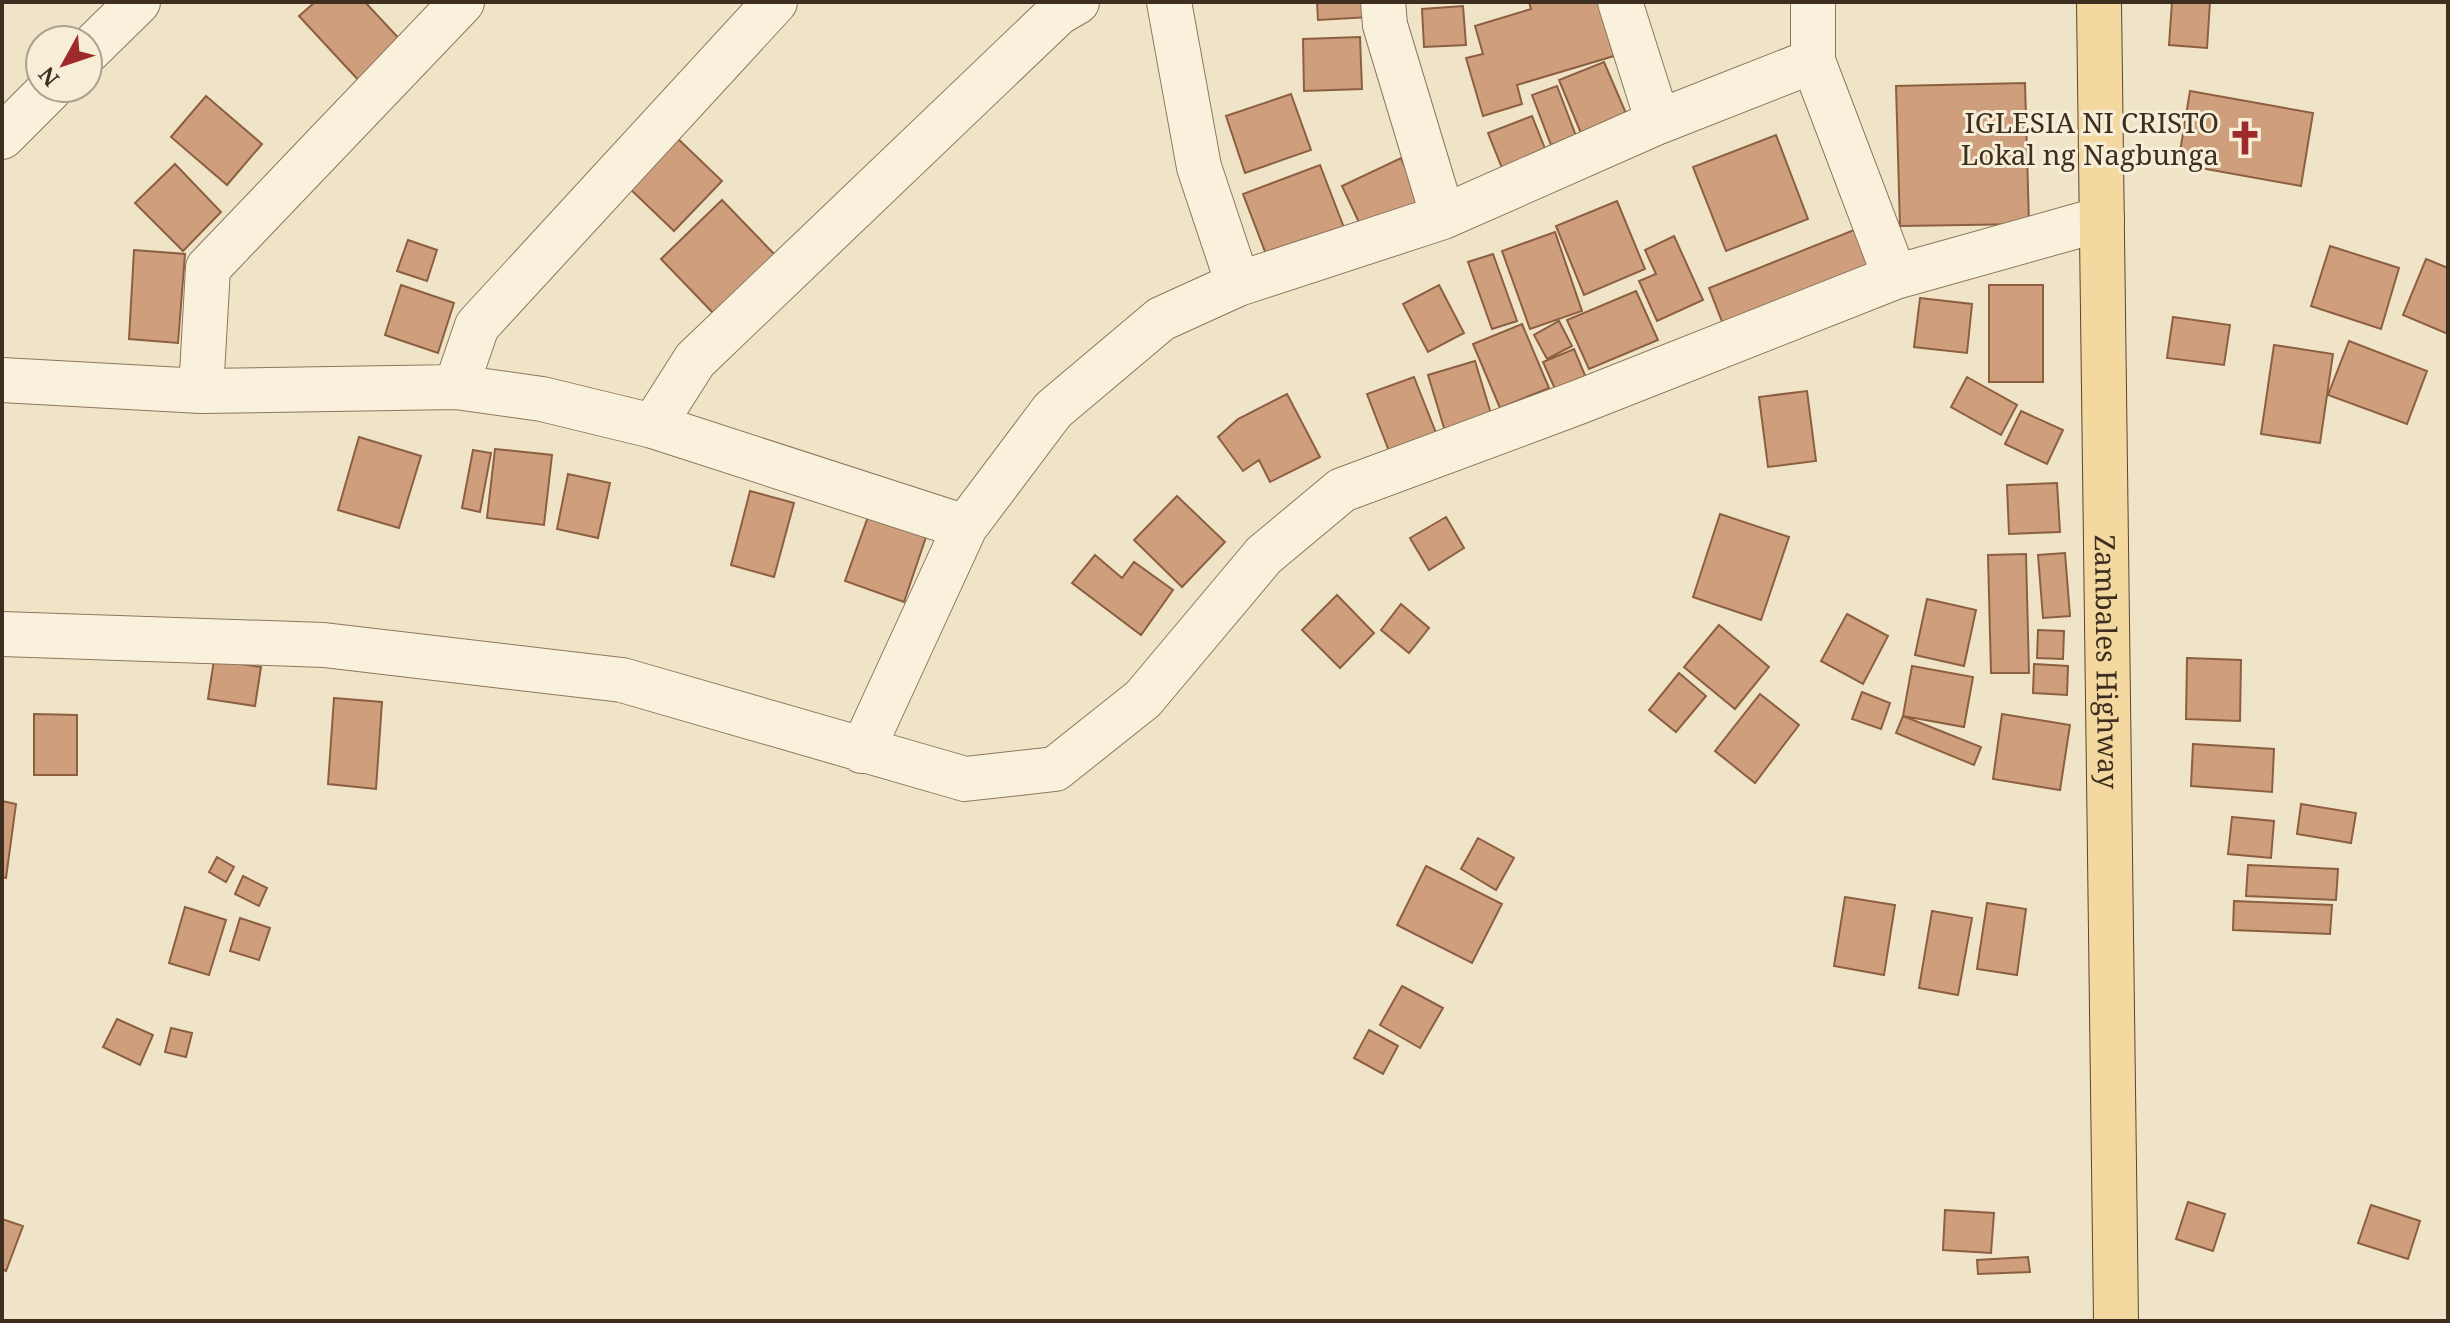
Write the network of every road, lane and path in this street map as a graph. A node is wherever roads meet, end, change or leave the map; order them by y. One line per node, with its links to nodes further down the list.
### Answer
1 (138, 2): 10 (street)
2 (462, 2): 21 (street)
3 (775, 2): 20 (street)
4 (1077, 2): 22 (street)
5 (1169, 2): 18 (street)
6 (1383, 2): 15 (street)
7 (1620, 2): 13 (street)
8 (1813, 2): 11 (street)
9 (2099, 2): 16 (main road, Zambales Highway)
10 (104, 35)
11 (1813, 61): 13 (street); 17 (street)
12 (35, 104): 14 (street)
13 (1658, 122): 15 (street)
14 (2, 137)
15 (1443, 217): 18 (street)
16 (2102, 219): 17 (street); 26 (main road, Zambales Highway)
17 (1895, 277): 25 (street)
18 (1238, 284): 23 (street)
19 (2, 380): 21 (street)
20 (456, 387): 21 (street); 22 (street)
21 (201, 391)
22 (653, 426): 23 (street)
23 (965, 527): 25 (street)
24 (2, 634): 25 (street)
25 (862, 751)
26 (2116, 1321)

